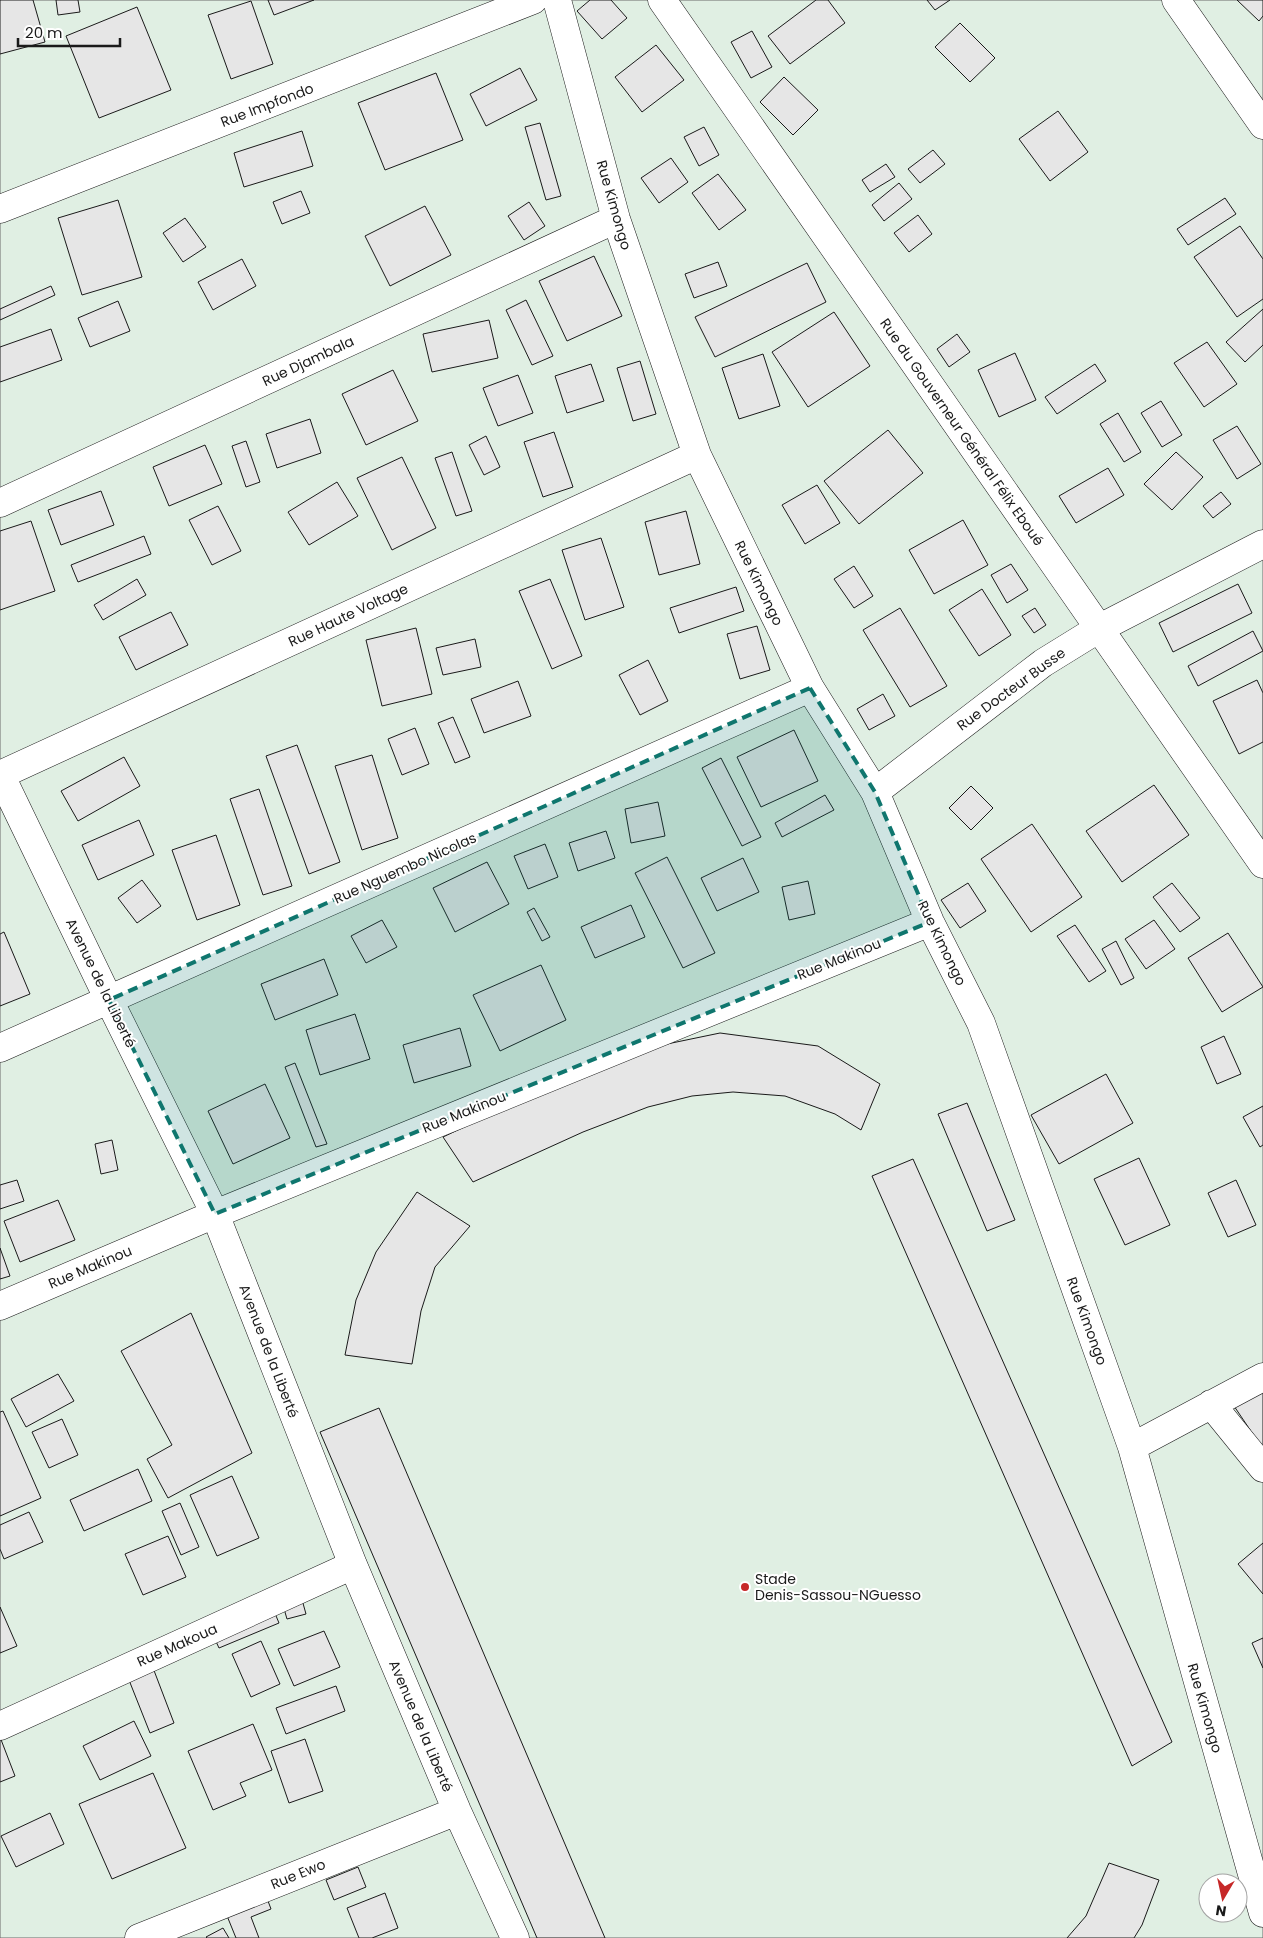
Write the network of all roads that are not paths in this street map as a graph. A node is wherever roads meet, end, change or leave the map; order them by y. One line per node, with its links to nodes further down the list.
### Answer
1 (533, 0): 6 (street, Rue Impfondo)
2 (557, 0): 7 (street, Rue Kimongo)
3 (662, 0): 11 (street, Rue du Gouverneur Général Félix Eboué)
4 (1176, 0): 5 (street)
5 (1263, 125)
6 (0, 209)
7 (616, 219): 8 (street, Rue Kimongo); 9 (street, Rue Djambala)
8 (697, 455): 12 (street, Rue Kimongo); 13 (street, Rue Haute Voltage)
9 (0, 503)
10 (1263, 544): 11 (street, Rue Docteur Busse)
11 (1098, 629): 14 (street, Rue Docteur Busse); 15 (street, Rue du Gouverneur Général Félix Eboué)
12 (810, 688): 14 (street, Rue Kimongo); 17 (street, Rue Nguembo Nicolas)
13 (0, 775): 17 (street, Avenue de la Liberté)
14 (875, 792): 16 (street, Rue Kimongo)
15 (1263, 864)
16 (930, 922): 19 (street, Rue Makinou); 23 (street, Rue Kimongo)
17 (109, 1000): 18 (street, Rue Nguembo Nicolas); 19 (street, Avenue de la Liberté)
18 (0, 1048)
19 (215, 1214): 20 (street, Rue Makinou); 25 (street, Avenue de la Liberté)
20 (0, 1306)
21 (1263, 1377): 22 (street)
22 (1211, 1404): 23 (street); 24 (street)
23 (1132, 1447): 28 (street, Rue Kimongo)
24 (1263, 1468)
25 (353, 1565): 26 (street, Rue Makoua); 27 (street, Avenue de la Liberté)
26 (0, 1726)
27 (457, 1811): 29 (street, Rue Ewo); 30 (street, Avenue de la Liberté)
28 (1263, 1913)
29 (139, 1938)
30 (515, 1938)

